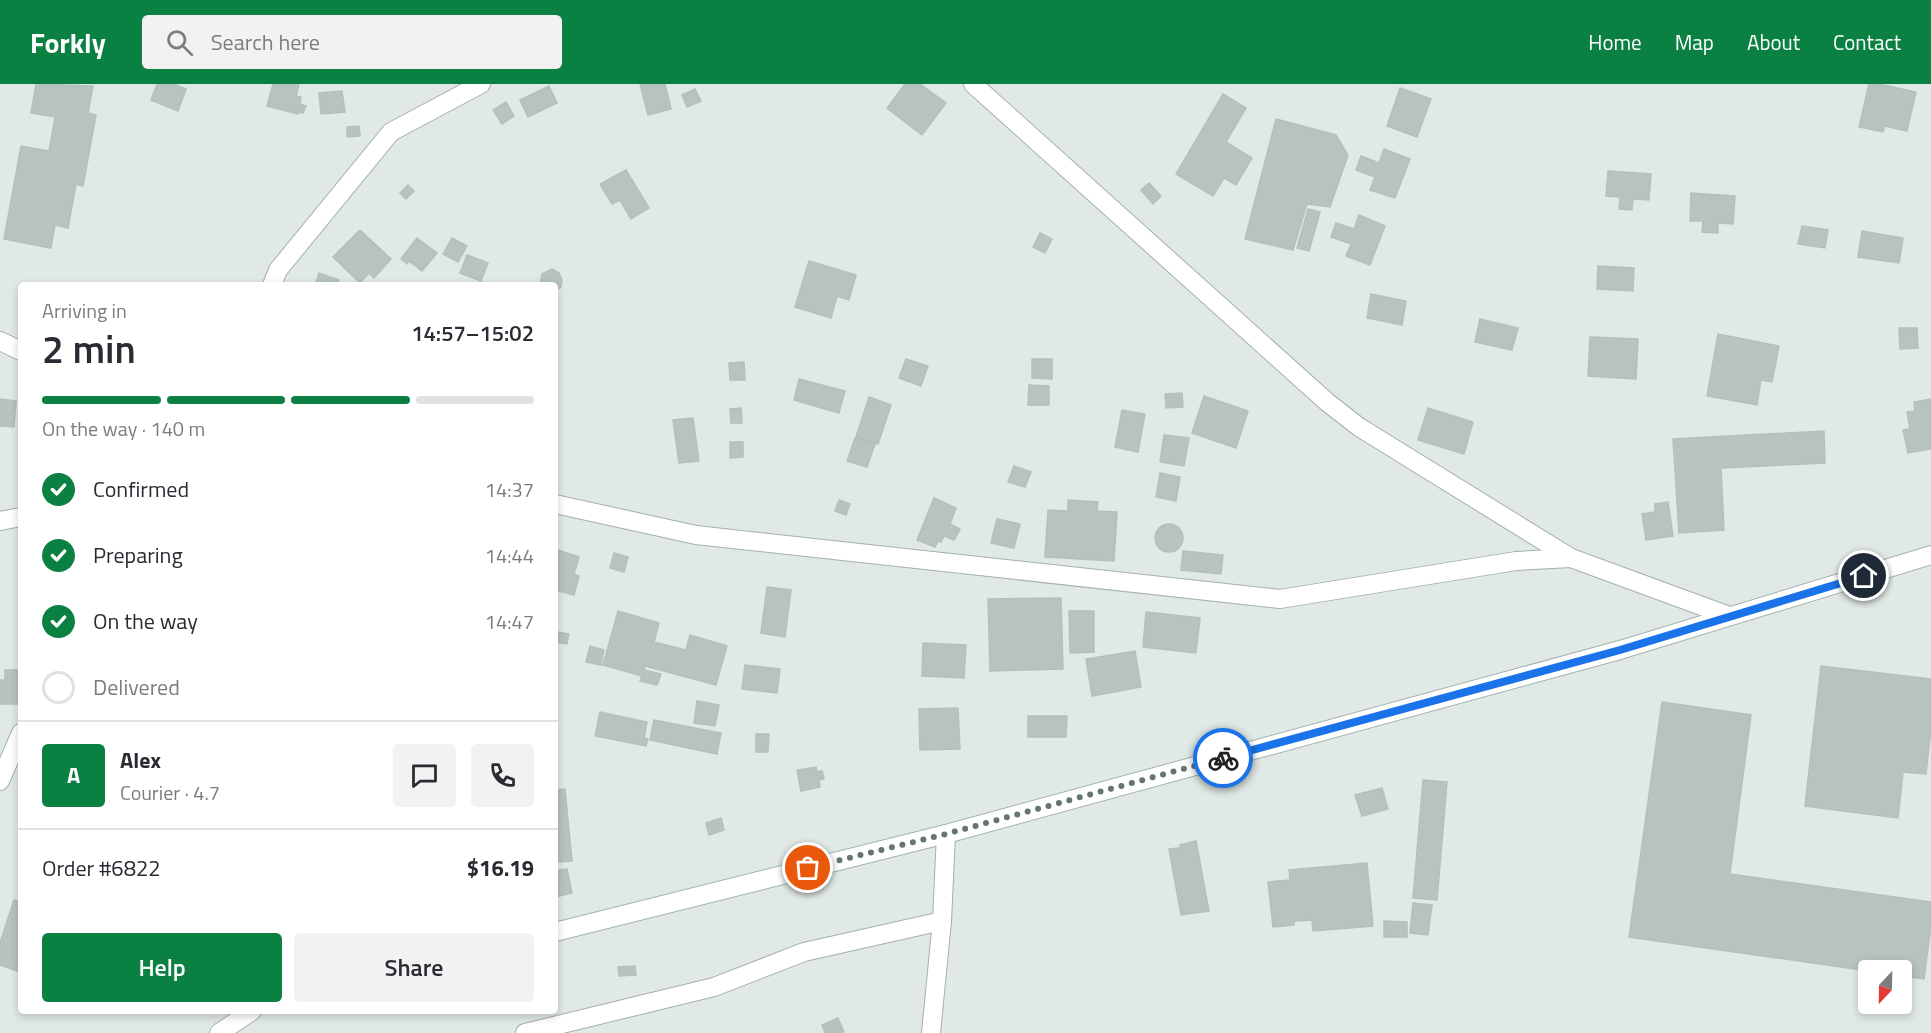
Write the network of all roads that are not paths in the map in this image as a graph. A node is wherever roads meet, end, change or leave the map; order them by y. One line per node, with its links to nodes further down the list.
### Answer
1 (481, 84): 3 (street)
2 (973, 84): 10 (street)
3 (273, 282)
4 (0, 342): 5 (street)
5 (18, 350)
6 (558, 505): 10 (street)
7 (18, 518): 8 (street)
8 (0, 521)
9 (1931, 555): 11 (street)
10 (1571, 558): 11 (street)
11 (1729, 616): 14 (street)
12 (18, 740): 13 (street)
13 (0, 781)
14 (946, 834): 15 (street); 16 (street)
15 (942, 921): 19 (street); 20 (street)
16 (558, 931)
17 (248, 1014): 18 (street)
18 (219, 1033)
19 (525, 1033)
20 (932, 1033)

